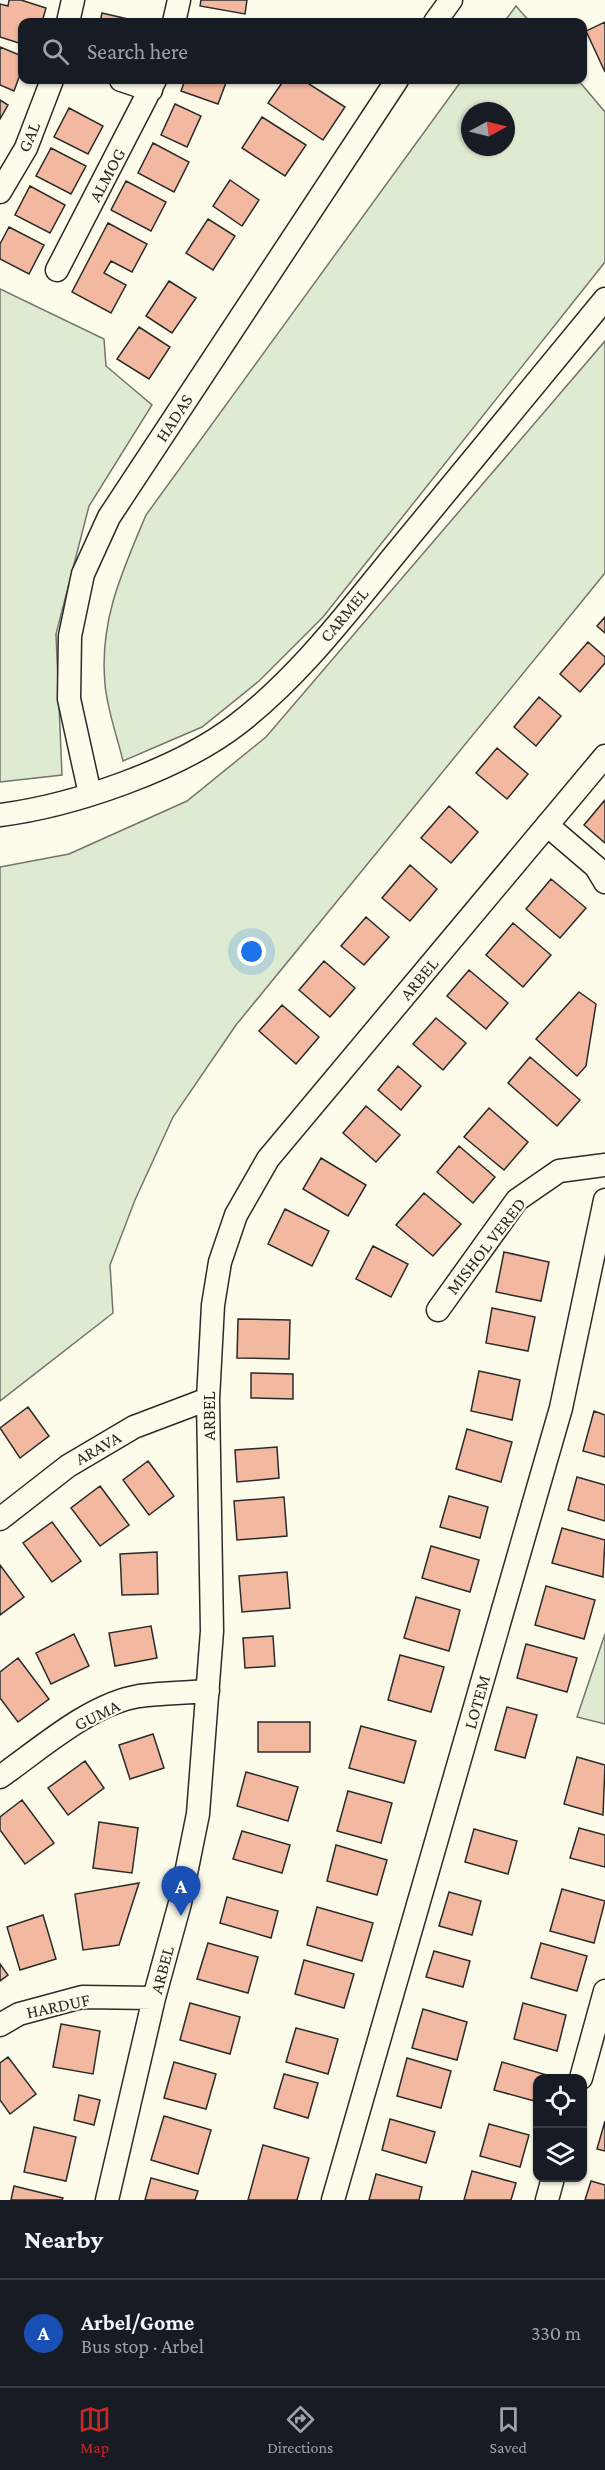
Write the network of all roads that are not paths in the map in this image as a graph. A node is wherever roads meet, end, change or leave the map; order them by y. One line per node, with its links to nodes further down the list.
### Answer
1 (73, 0): 3 (street)
2 (179, 0): 4 (street)
3 (69, 18)
4 (175, 18)
5 (50, 84): 8 (street, GAL)
6 (394, 84): 12 (street, HADAS)
7 (153, 85): 9 (street, ALMOG)
8 (0, 192)
9 (57, 270)
10 (605, 298): 12 (street, CARMEL)
11 (605, 756): 14 (street, ARBEL)
12 (90, 794): 13 (street, CARMEL)
13 (0, 815)
14 (547, 825): 15 (street); 19 (street, ARBEL)
15 (605, 882)
16 (605, 1165): 18 (street, MISHOL VERED)
17 (605, 1200): 29 (street, LOTEM)
18 (438, 1310)
19 (208, 1400): 20 (street, ARAVA); 21 (street, ARBEL)
20 (0, 1519)
21 (208, 1691): 22 (street, GUMA); 24 (street, ARBEL)
22 (0, 1777)
23 (605, 1991): 26 (street)
24 (154, 1998): 25 (street, HARDUF); 28 (street, ARBEL)
25 (0, 2025)
26 (582, 2074)
27 (552, 2182): 30 (street)
28 (107, 2200)
29 (333, 2200)
30 (547, 2200)

